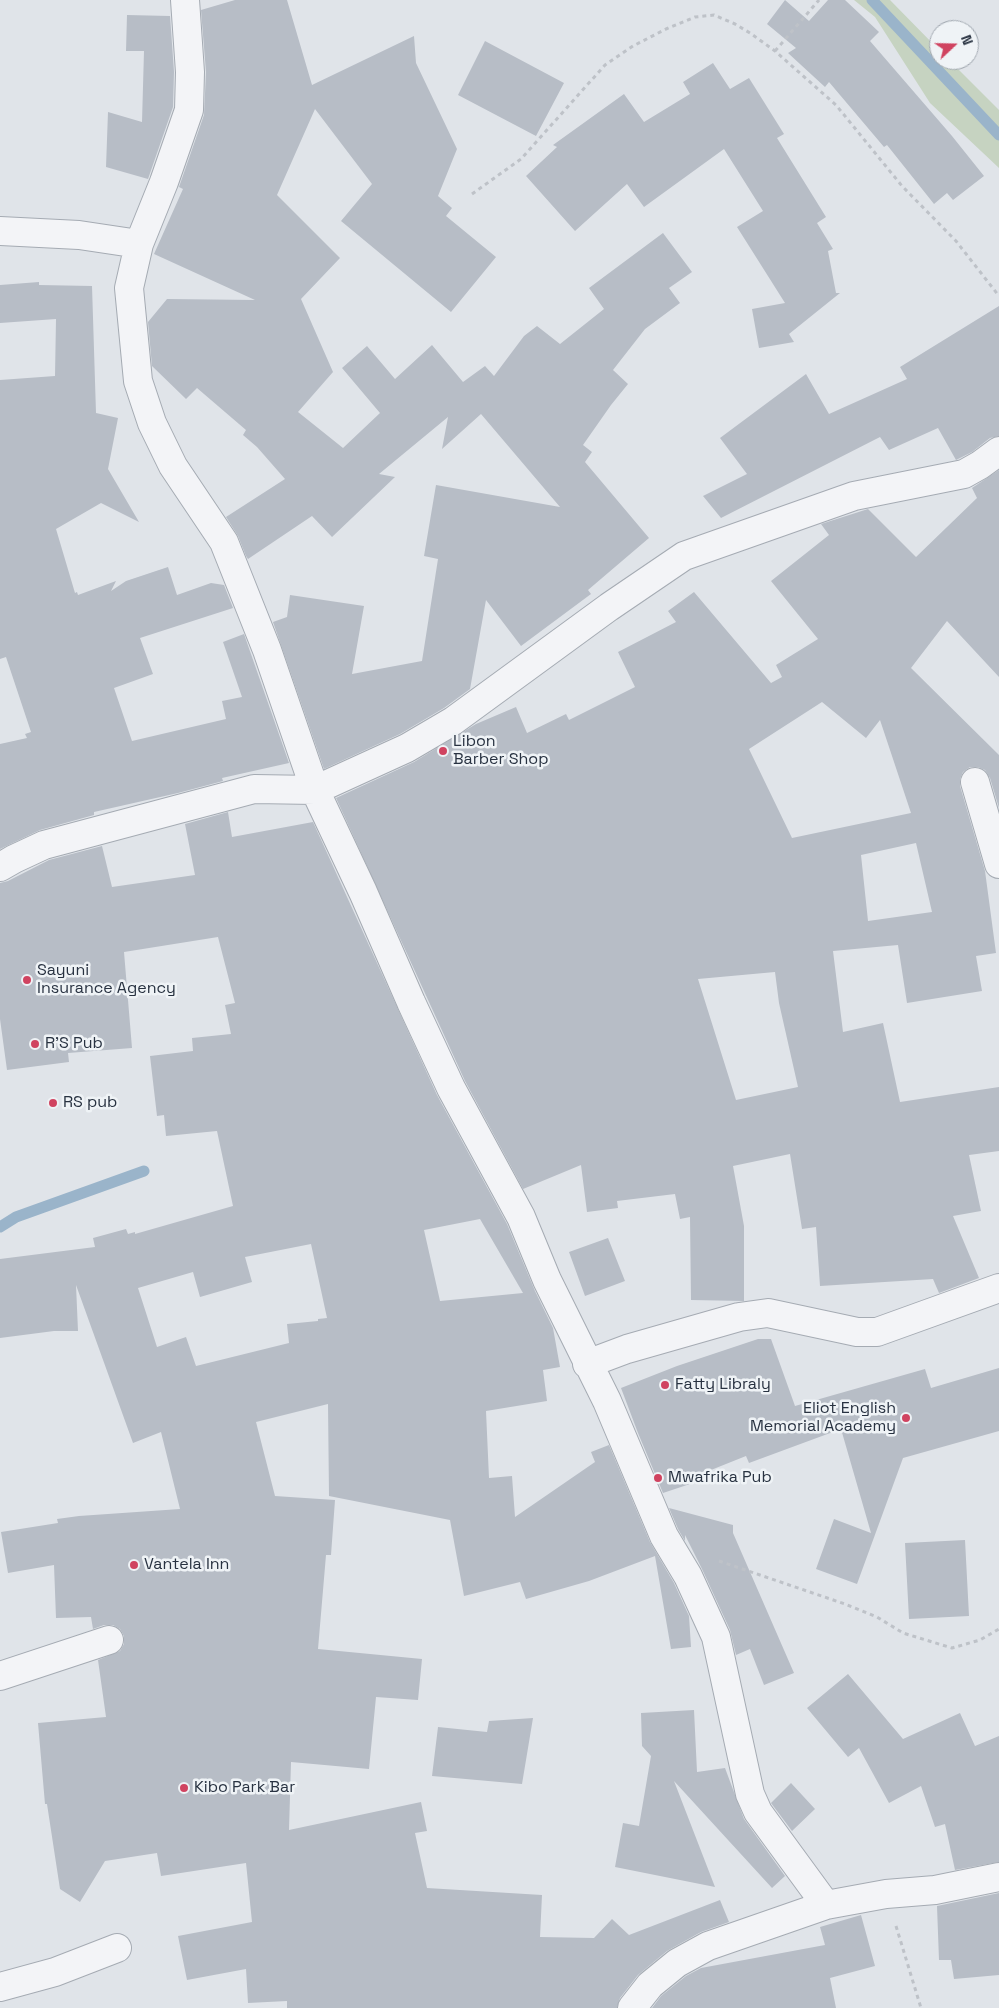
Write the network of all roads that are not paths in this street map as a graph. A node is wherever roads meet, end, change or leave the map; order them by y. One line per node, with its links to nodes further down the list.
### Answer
1 (185, 0): 3 (street)
2 (0, 231): 3 (street)
3 (139, 244): 6 (street)
4 (999, 451): 6 (street)
5 (975, 782): 7 (street)
6 (315, 790): 8 (street); 10 (street)
7 (999, 864)
8 (0, 867)
9 (999, 1288): 10 (street)
10 (587, 1364): 14 (street)
11 (109, 1640): 12 (street)
12 (0, 1676)
13 (999, 1877): 14 (street)
14 (826, 1905): 17 (street)
15 (117, 1948): 16 (street)
16 (0, 1987)
17 (632, 2008)

